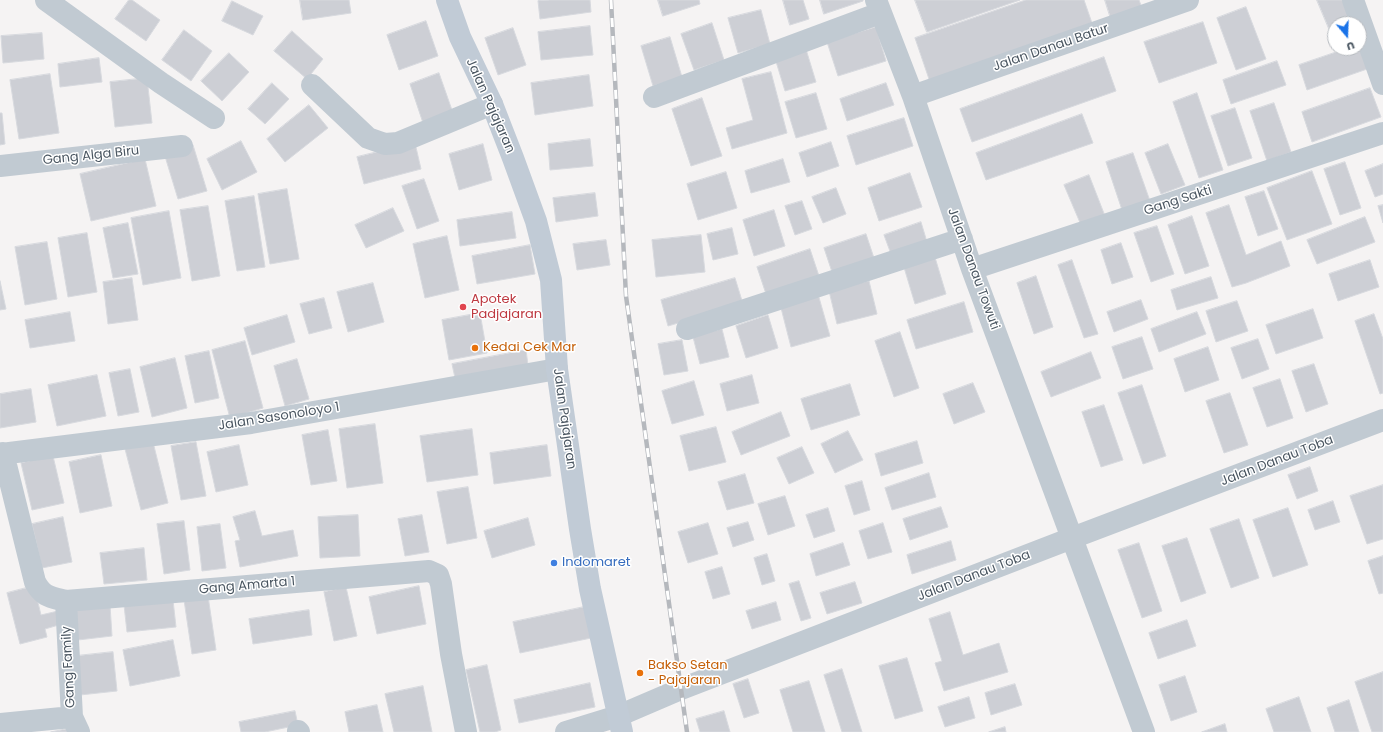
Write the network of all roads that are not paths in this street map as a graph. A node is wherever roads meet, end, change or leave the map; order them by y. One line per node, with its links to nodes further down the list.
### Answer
1 (46, 0): 11 (street)
2 (447, 0): 10 (main road, Jalan Pajajaran)
3 (1188, 0): 8 (street, Jalan Danau Batur)
4 (1353, 0): 6 (street)
5 (878, 6): 8 (street, Jalan Danau Towuti); 9 (street)
6 (1383, 84)
7 (312, 85): 10 (street)
8 (913, 96): 15 (street, Jalan Danau Towuti)
9 (654, 97)
10 (492, 104): 18 (main road, Jalan Pajajaran)
11 (214, 118)
12 (1383, 133): 16 (street, Gang Sakti)
13 (182, 146): 14 (street, Gang Alga Biru)
14 (0, 166)
15 (962, 239): 16 (street, Jalan Danau Towuti); 17 (street)
16 (972, 269): 21 (street, Jalan Danau Towuti)
17 (688, 328)
18 (557, 369): 20 (street, Jalan Sasonoloyo 1); 25 (main road, Jalan Pajajaran)
19 (1383, 420): 21 (street, Jalan Danau Toba)
20 (2, 454): 22 (street, Gang Amarta 1)
21 (1072, 538): 25 (street, Jalan Danau Toba); 28 (street, Jalan Danau Towuti)
22 (66, 601): 24 (street, Gang Family); 26 (street, Gang Amarta 1)
23 (0, 724): 24 (street)
24 (75, 724)
25 (620, 724): 27 (street, Jalan Danau Toba)
26 (466, 732)
27 (566, 732)
28 (1144, 732)

